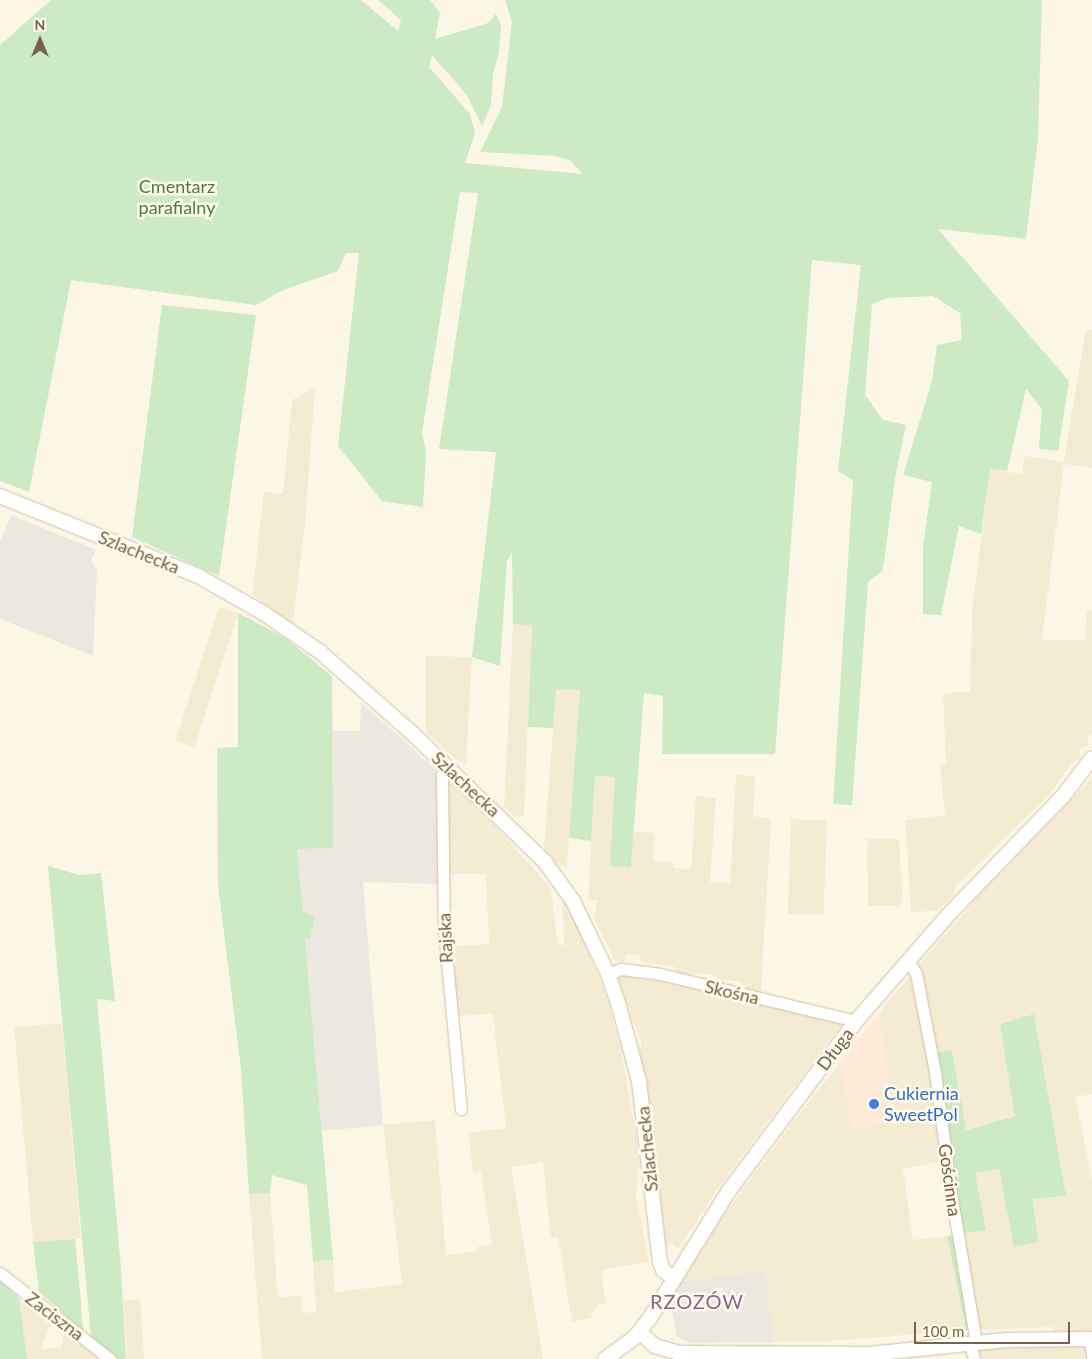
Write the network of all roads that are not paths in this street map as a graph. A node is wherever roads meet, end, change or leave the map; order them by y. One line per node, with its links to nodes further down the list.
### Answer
1 (0, 496): 3 (street, Szlachecka)
2 (1092, 758): 4 (street, Długa)
3 (448, 768): 5 (street, Szlachecka); 7 (street, Rajska)
4 (908, 961): 6 (street, Długa); 12 (street, Gościnna)
5 (608, 974): 6 (street, Skośna); 9 (street, Szlachecka)
6 (856, 1022): 9 (street, Długa)
7 (461, 1109)
8 (0, 1273): 15 (street, Zaciszna)
9 (673, 1278): 10 (street, Długa)
10 (638, 1332): 13 (street); 16 (street, Długa)
11 (1091, 1339): 12 (street); 14 (street)
12 (973, 1343): 13 (street); 17 (street, Gościnna)
13 (681, 1356)
14 (1092, 1356)
15 (110, 1359)
16 (605, 1359)
17 (974, 1359)

